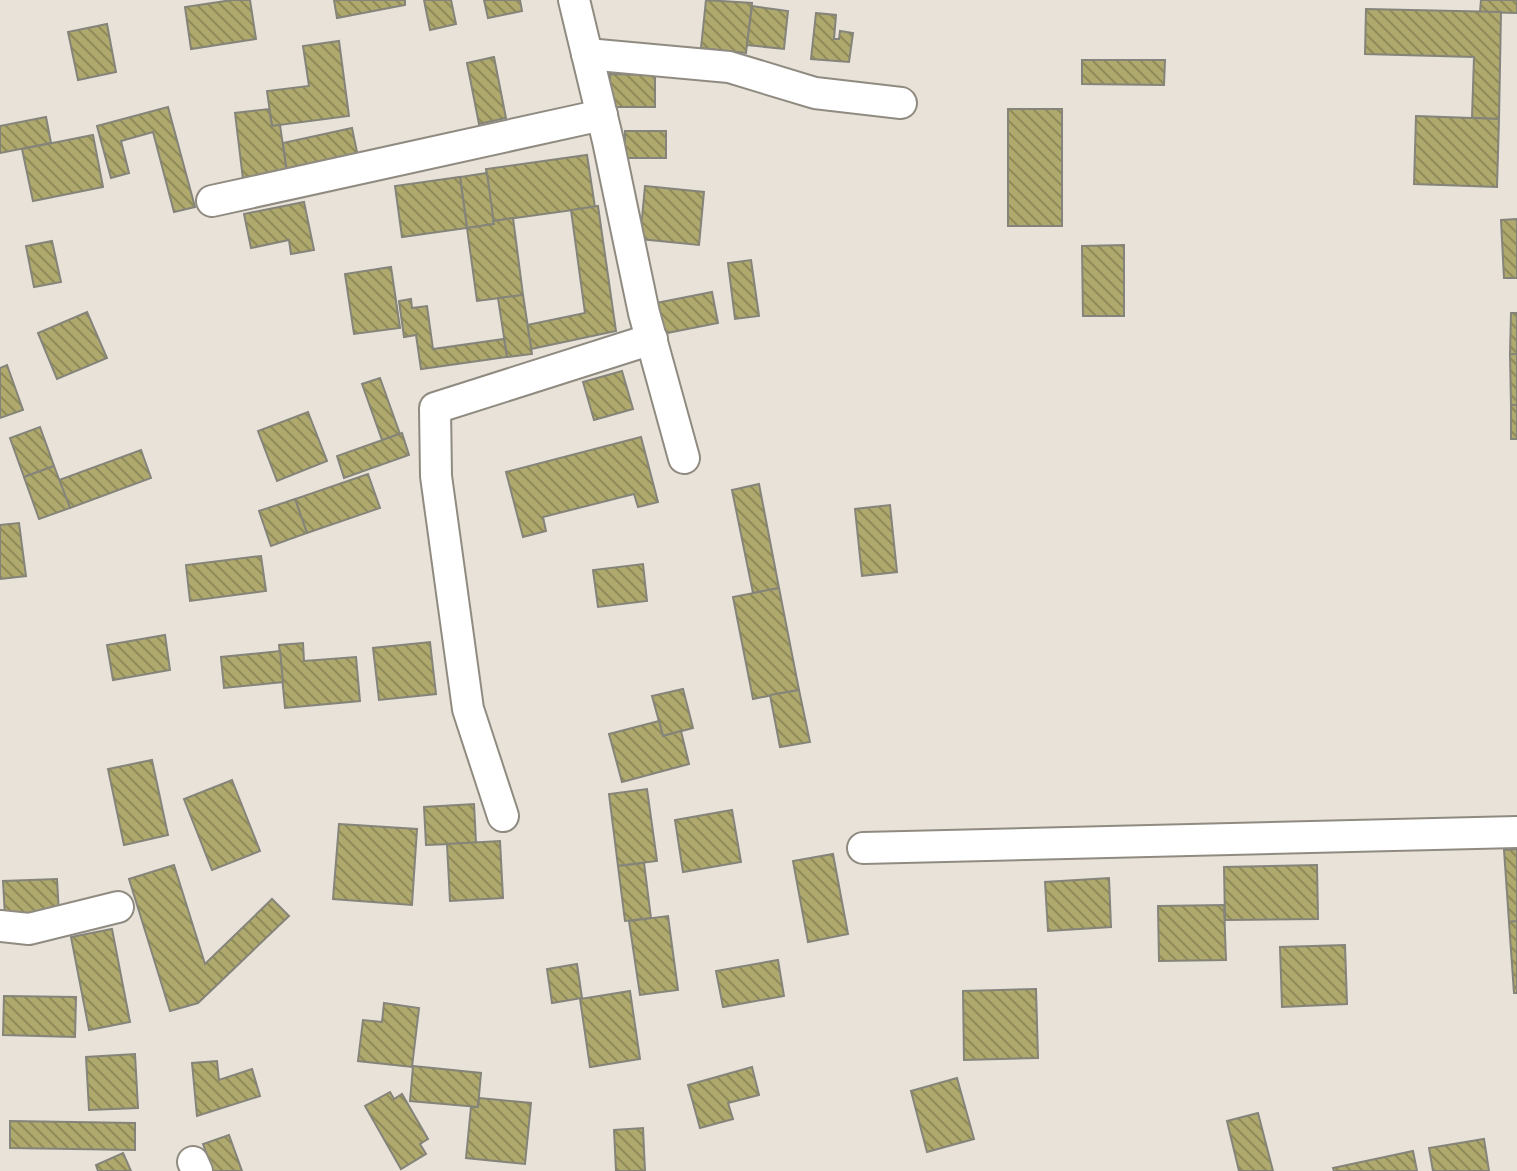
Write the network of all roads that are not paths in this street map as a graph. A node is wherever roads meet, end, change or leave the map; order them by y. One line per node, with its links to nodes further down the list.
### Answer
1 (574, 0): 2 (street)
2 (587, 54): 3 (street); 4 (street)
3 (901, 103)
4 (602, 115): 5 (street); 6 (street)
5 (212, 201)
6 (652, 339): 7 (street); 8 (street)
7 (684, 458)
8 (503, 816)
9 (1517, 832): 10 (street)
10 (863, 848)
11 (118, 907): 12 (street)
12 (0, 926)

